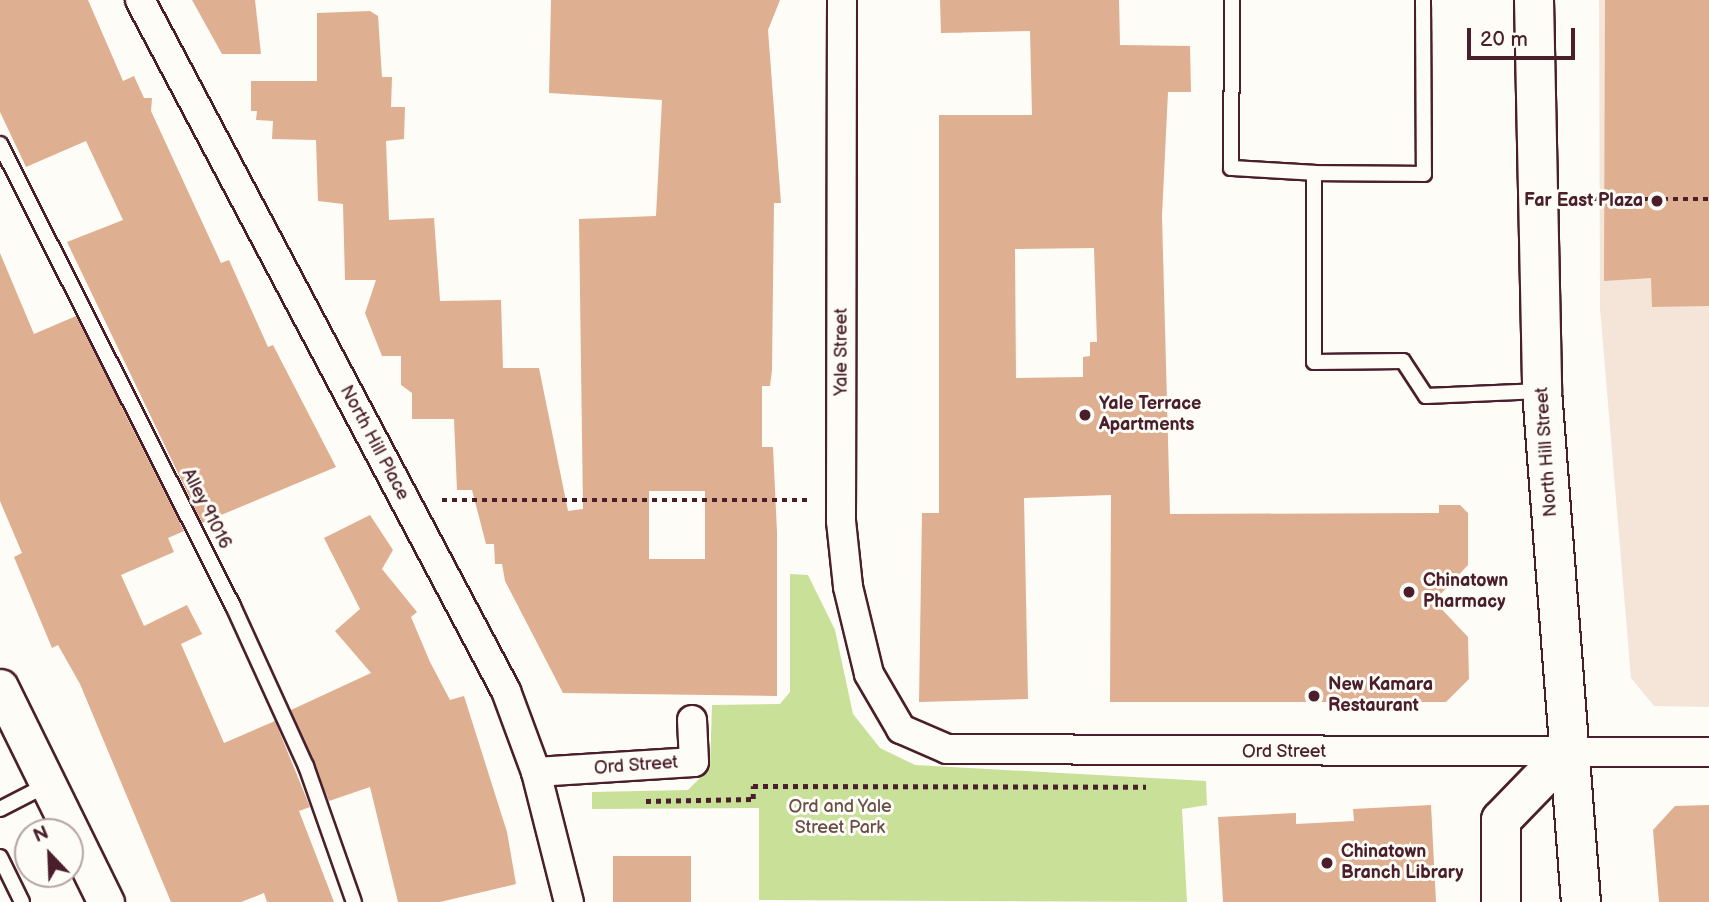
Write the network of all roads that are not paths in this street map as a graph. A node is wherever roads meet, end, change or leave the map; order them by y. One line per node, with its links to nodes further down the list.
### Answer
1 (140, 0): 14 (street, North Hill Place)
2 (842, 0): 10 (street, Yale Street)
3 (1232, 0): 7 (lane)
4 (1423, 0): 7 (lane)
5 (1534, 0): 8 (main road, North Hill Street)
6 (0, 144): 20 (lane, Alley 91016)
7 (1314, 173): 8 (lane)
8 (1542, 391): 12 (main road, North Hill Street)
9 (0, 687): 15 (street)
10 (880, 699): 12 (street, Ord Street)
11 (692, 720): 14 (street, Ord Street)
12 (1567, 752): 13 (street, Ord Street); 22 (main road); 23 (main road, North Hill Street)
13 (1709, 752)
14 (536, 772): 21 (street, North Hill Place)
15 (47, 785): 16 (lane); 18 (street)
16 (0, 808)
17 (0, 858): 19 (lane)
18 (98, 899)
19 (22, 902)
20 (354, 902)
21 (569, 902)
22 (1501, 902)
23 (1581, 902)

